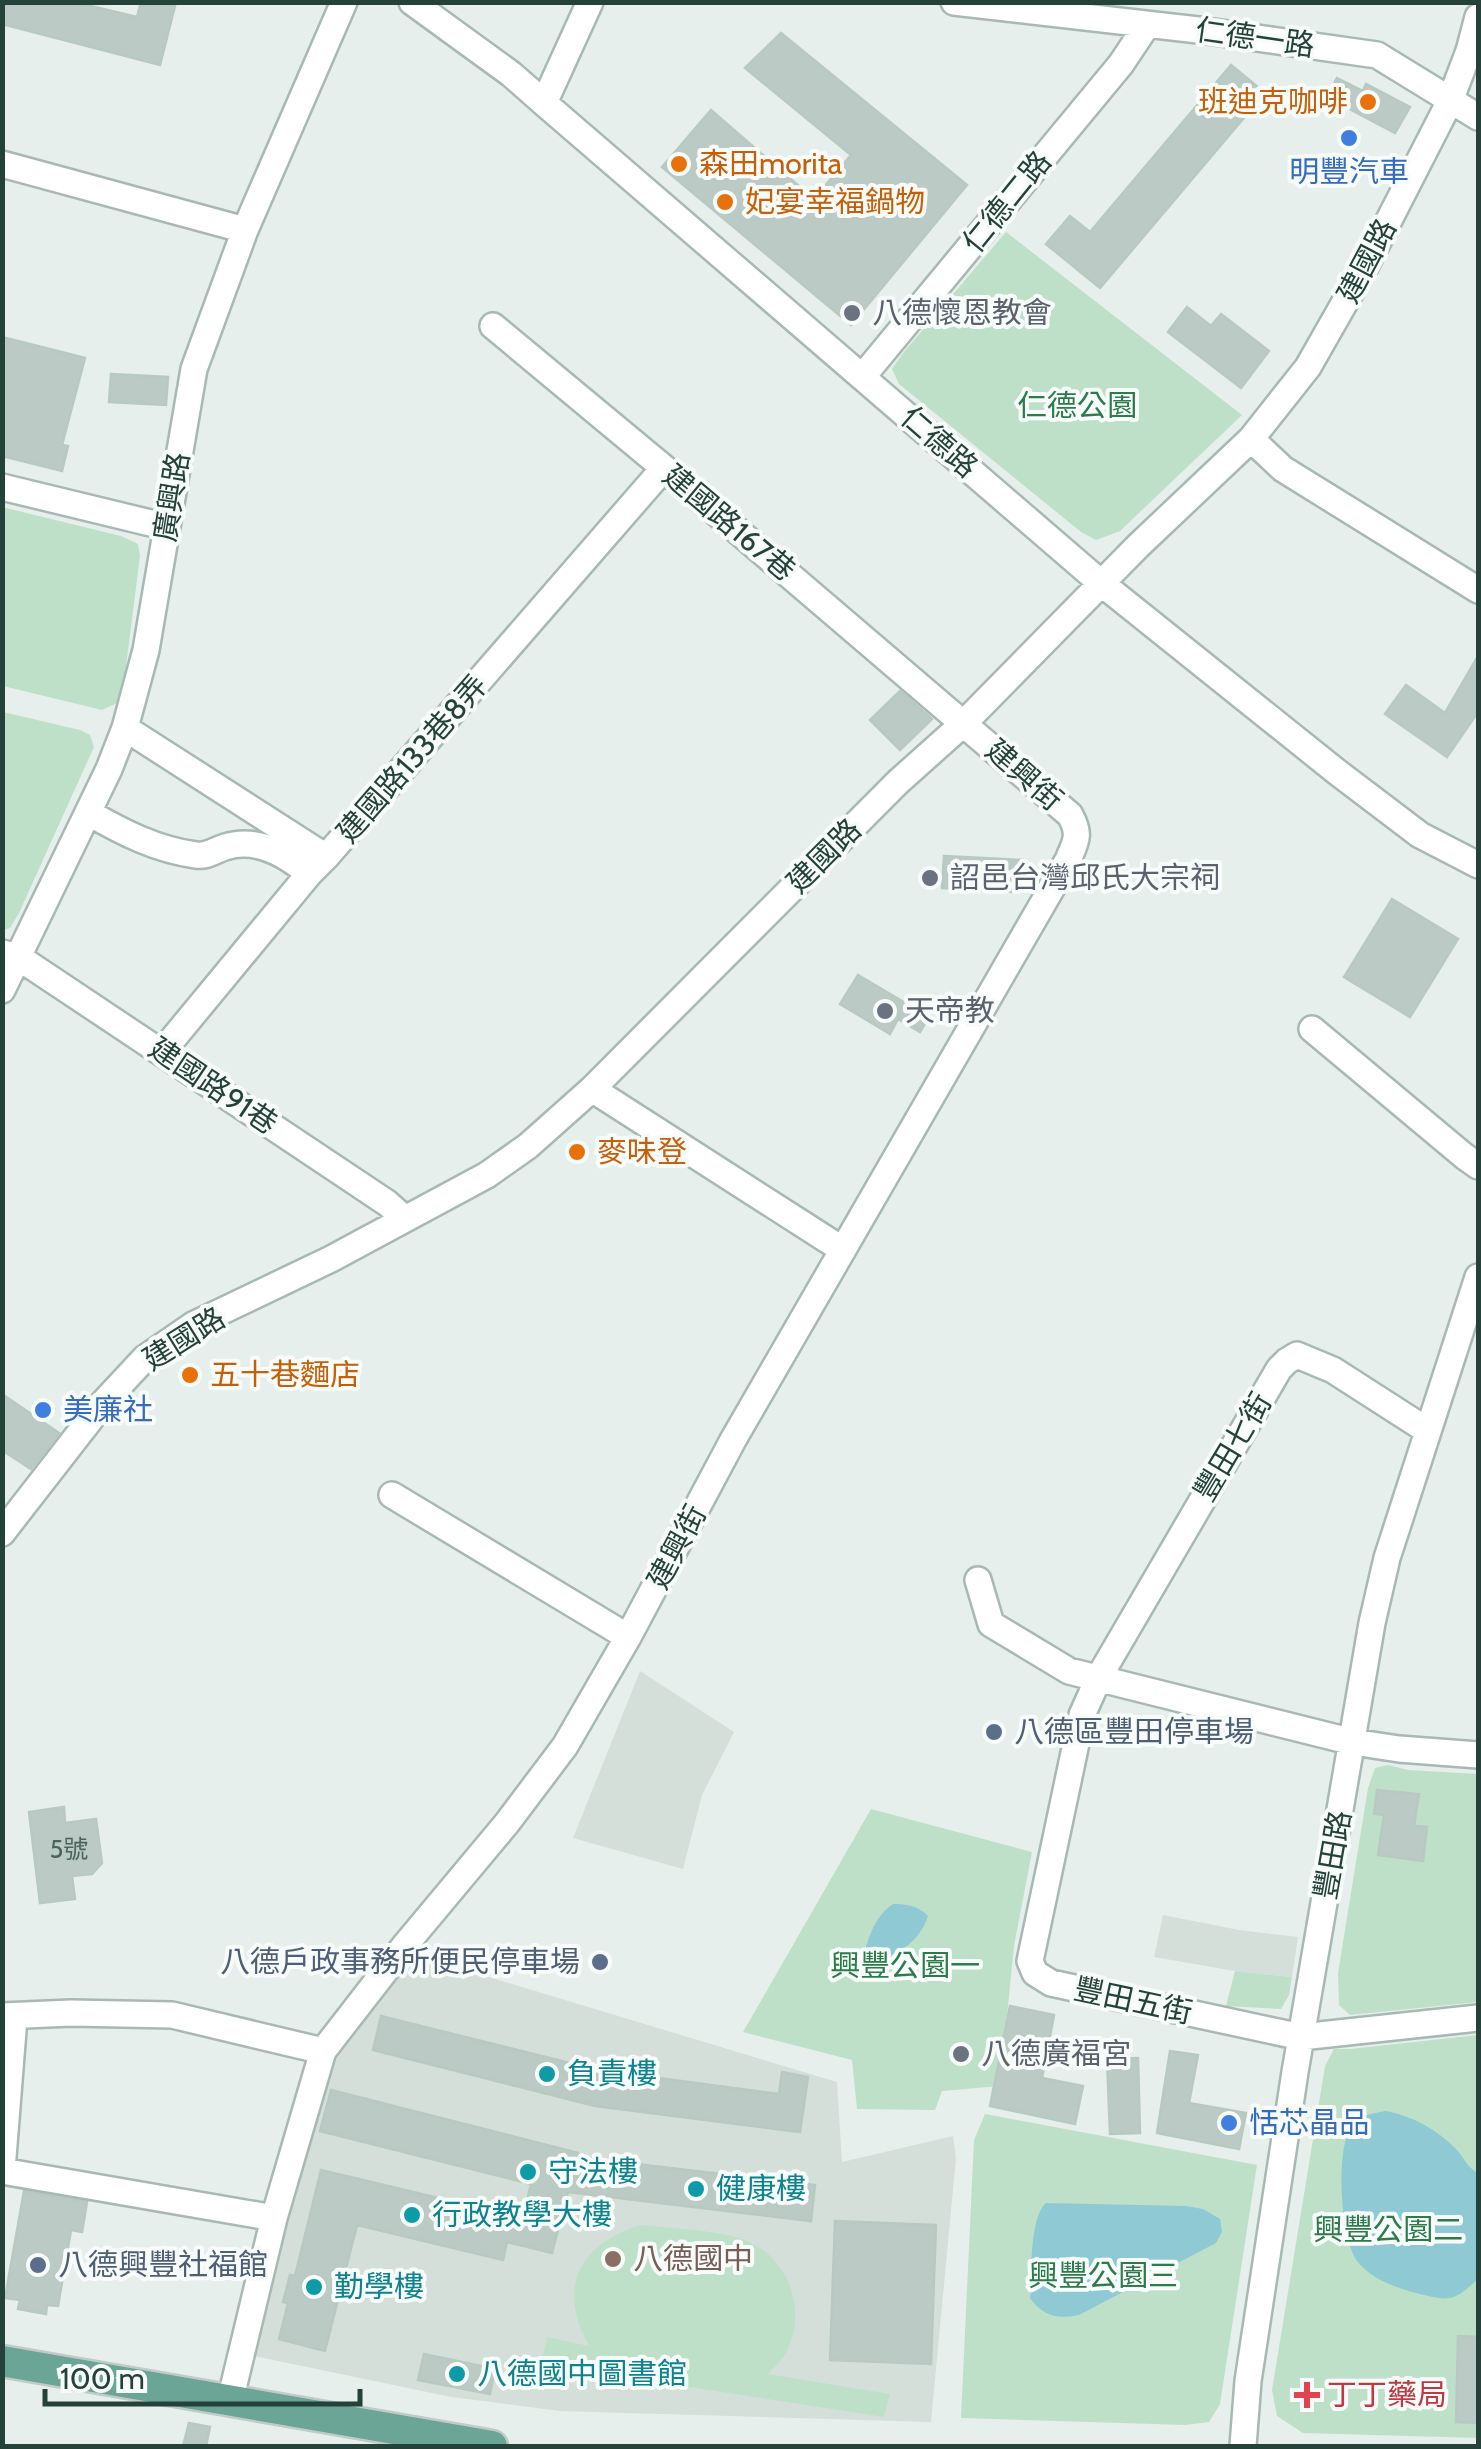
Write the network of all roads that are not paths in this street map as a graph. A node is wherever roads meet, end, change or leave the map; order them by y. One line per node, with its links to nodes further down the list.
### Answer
1 (344, 2): 11 (street, 廣興路)
2 (412, 2): 8 (street, 仁德路)
3 (590, 2): 8 (street)
4 (954, 2): 6 (street, 仁德一路)
5 (1478, 17): 7 (street, 建國路)
6 (1148, 25): 7 (street, 仁德一路); 13 (street, 仁德二路)
7 (1450, 101): 9 (street, 仁德一路); 14 (street, 建國路)
8 (544, 102): 13 (street, 仁德路)
9 (1478, 118)
10 (2, 164): 11 (street)
11 (245, 230): 17 (street, 廣興路)
12 (493, 326): 15 (street, 建國路167巷)
13 (863, 376): 18 (street, 仁德路)
14 (1251, 439): 18 (street, 建國路); 19 (street)
15 (664, 468): 20 (street, 建國路167巷); 24 (street, 建國路133巷8弄)
16 (2, 487): 17 (street)
17 (167, 527): 21 (street, 廣興路)
18 (1100, 584): 20 (street, 建國路); 23 (street, 仁德路)
19 (1478, 590)
20 (964, 723): 29 (street, 建國路); 32 (street, 建興街)
21 (126, 728): 22 (street, 廣興路); 24 (street)
22 (89, 813): 24 (street); 25 (street, 廣興路)
23 (1478, 865)
24 (318, 866): 28 (street, 建國路133巷8弄)
25 (10, 955): 26 (street, 廣興路); 28 (street, 建國路91巷)
26 (2, 990)
27 (1312, 1029): 30 (street)
28 (162, 1052): 31 (street, 建國路91巷)
29 (592, 1089): 31 (street, 建國路); 32 (street)
30 (1478, 1166)
31 (405, 1220): 36 (street, 建國路)
32 (843, 1250): 38 (street, 建興街)
33 (1478, 1277): 34 (street, 豐田路)
34 (1428, 1431): 39 (street, 豐田七街); 40 (street, 豐田路)
35 (392, 1495): 38 (street)
36 (2, 1532)
37 (978, 1580): 39 (street)
38 (628, 1637): 45 (street, 建興街)
39 (1100, 1677): 40 (street); 44 (street, 豐田五街)
40 (1353, 1742): 41 (street); 44 (street, 豐田路)
41 (1478, 1755)
42 (8, 2017): 45 (street); 46 (street)
43 (1478, 2018): 44 (street, 豐田五街)
44 (1302, 2037): 51 (street, 豐田路)
45 (324, 2051): 47 (street, 建興街)
46 (2, 2170): 47 (street)
47 (274, 2218): 49 (street, 建興街)
48 (2, 2361): 49 (main road)
49 (230, 2401): 50 (main road)
50 (492, 2446)
51 (1243, 2446)

